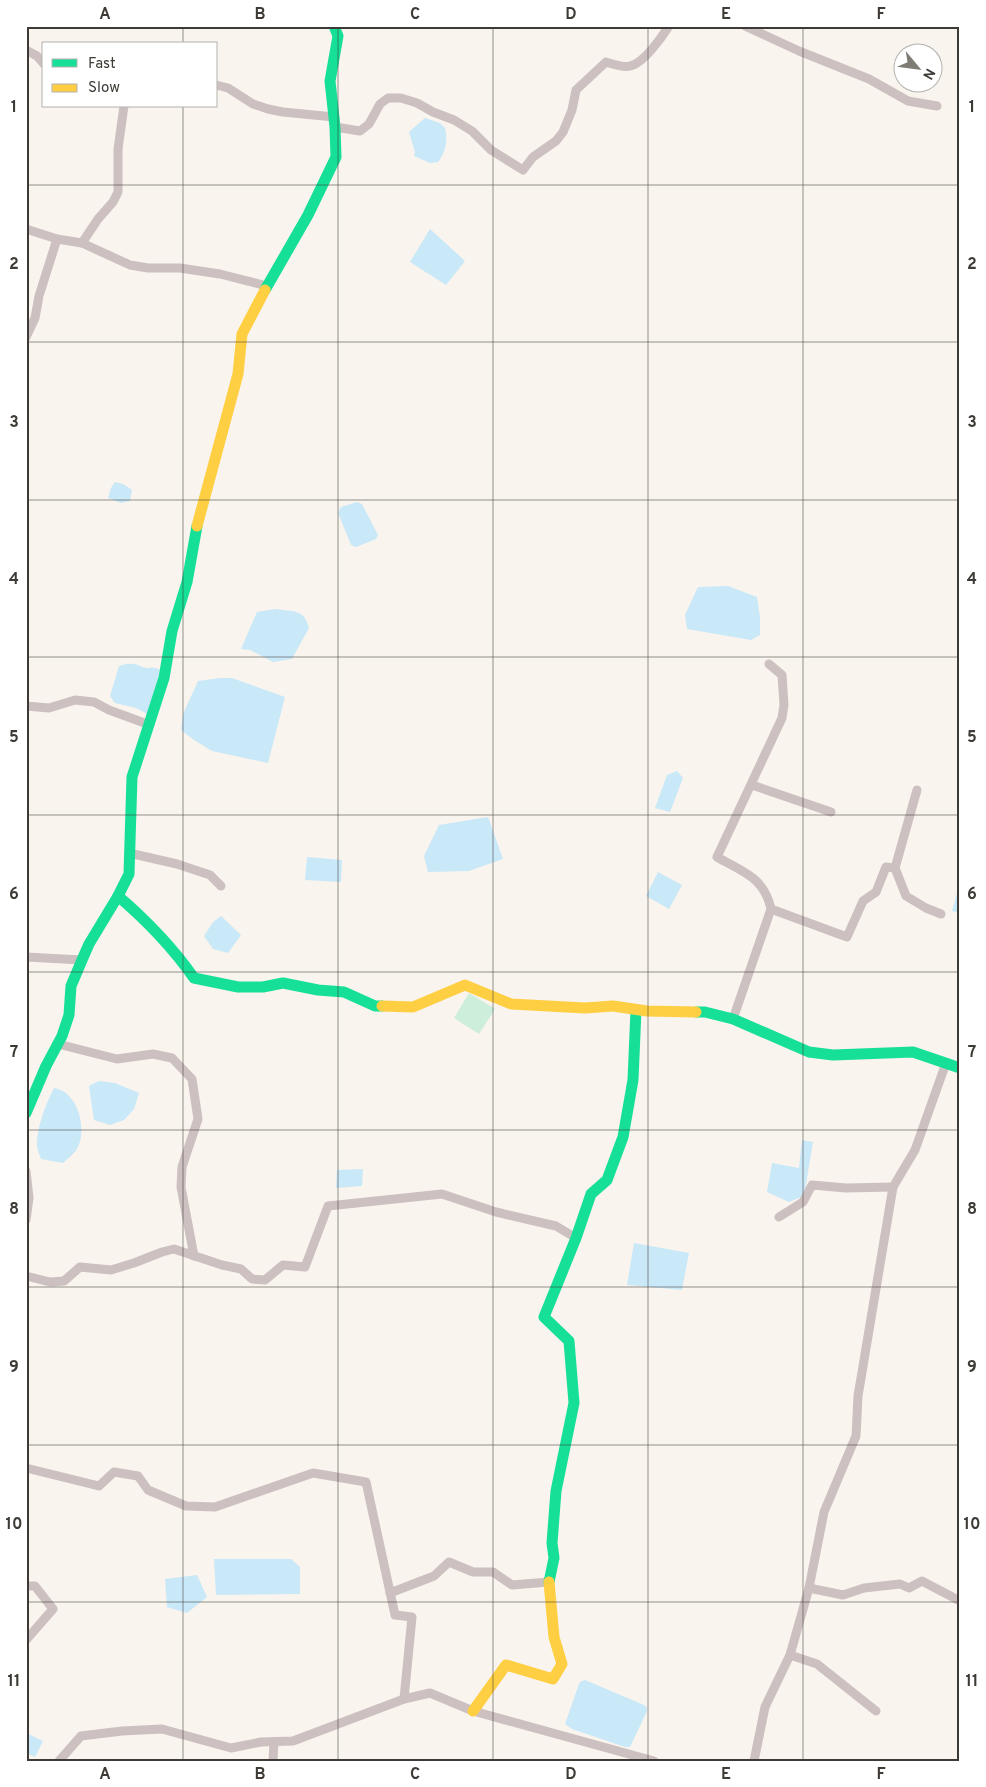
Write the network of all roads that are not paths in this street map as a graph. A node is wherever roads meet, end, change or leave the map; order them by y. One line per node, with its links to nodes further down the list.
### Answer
1 (334, 26): 9 (street)
2 (669, 26): 9 (street)
3 (745, 26): 7 (street)
4 (26, 50): 5 (street)
5 (42, 62)
6 (218, 86): 9 (street)
7 (937, 106)
8 (124, 108): 12 (street)
9 (335, 122): 13 (street)
10 (26, 229): 11 (street)
11 (57, 239): 12 (street); 14 (street)
12 (82, 243): 13 (street)
13 (267, 286): 17 (street)
14 (26, 337)
15 (769, 664): 18 (street)
16 (26, 706): 17 (street)
17 (150, 725): 21 (street)
18 (752, 785): 20 (street); 25 (street)
19 (917, 790): 22 (street)
20 (830, 812)
21 (129, 853): 23 (street); 24 (street)
22 (894, 868): 25 (street); 26 (street)
23 (222, 886)
24 (118, 896): 28 (street); 29 (street)
25 (771, 909): 30 (street)
26 (940, 914)
27 (26, 957): 28 (street)
28 (82, 960): 31 (street)
29 (636, 1010): 30 (street); 39 (street)
30 (732, 1019): 32 (street)
31 (58, 1044): 34 (street); 40 (street)
32 (946, 1063): 33 (street); 36 (street)
33 (960, 1068)
34 (26, 1113)
35 (26, 1171): 38 (street)
36 (893, 1187): 37 (street); 45 (street)
37 (779, 1217)
38 (26, 1220)
39 (576, 1238): 40 (street); 43 (street)
40 (194, 1256): 41 (street)
41 (26, 1276)
42 (26, 1468): 46 (street)
43 (549, 1582): 46 (street); 51 (street)
44 (26, 1586): 48 (street)
45 (809, 1588): 47 (street); 49 (street)
46 (390, 1593): 50 (street)
47 (960, 1601)
48 (26, 1640)
49 (790, 1655): 52 (street); 57 (street)
50 (404, 1699): 51 (street); 53 (street)
51 (473, 1711): 56 (street)
52 (876, 1711)
53 (274, 1742): 54 (street); 55 (street)
54 (59, 1761)
55 (273, 1761)
56 (654, 1761)
57 (754, 1761)

